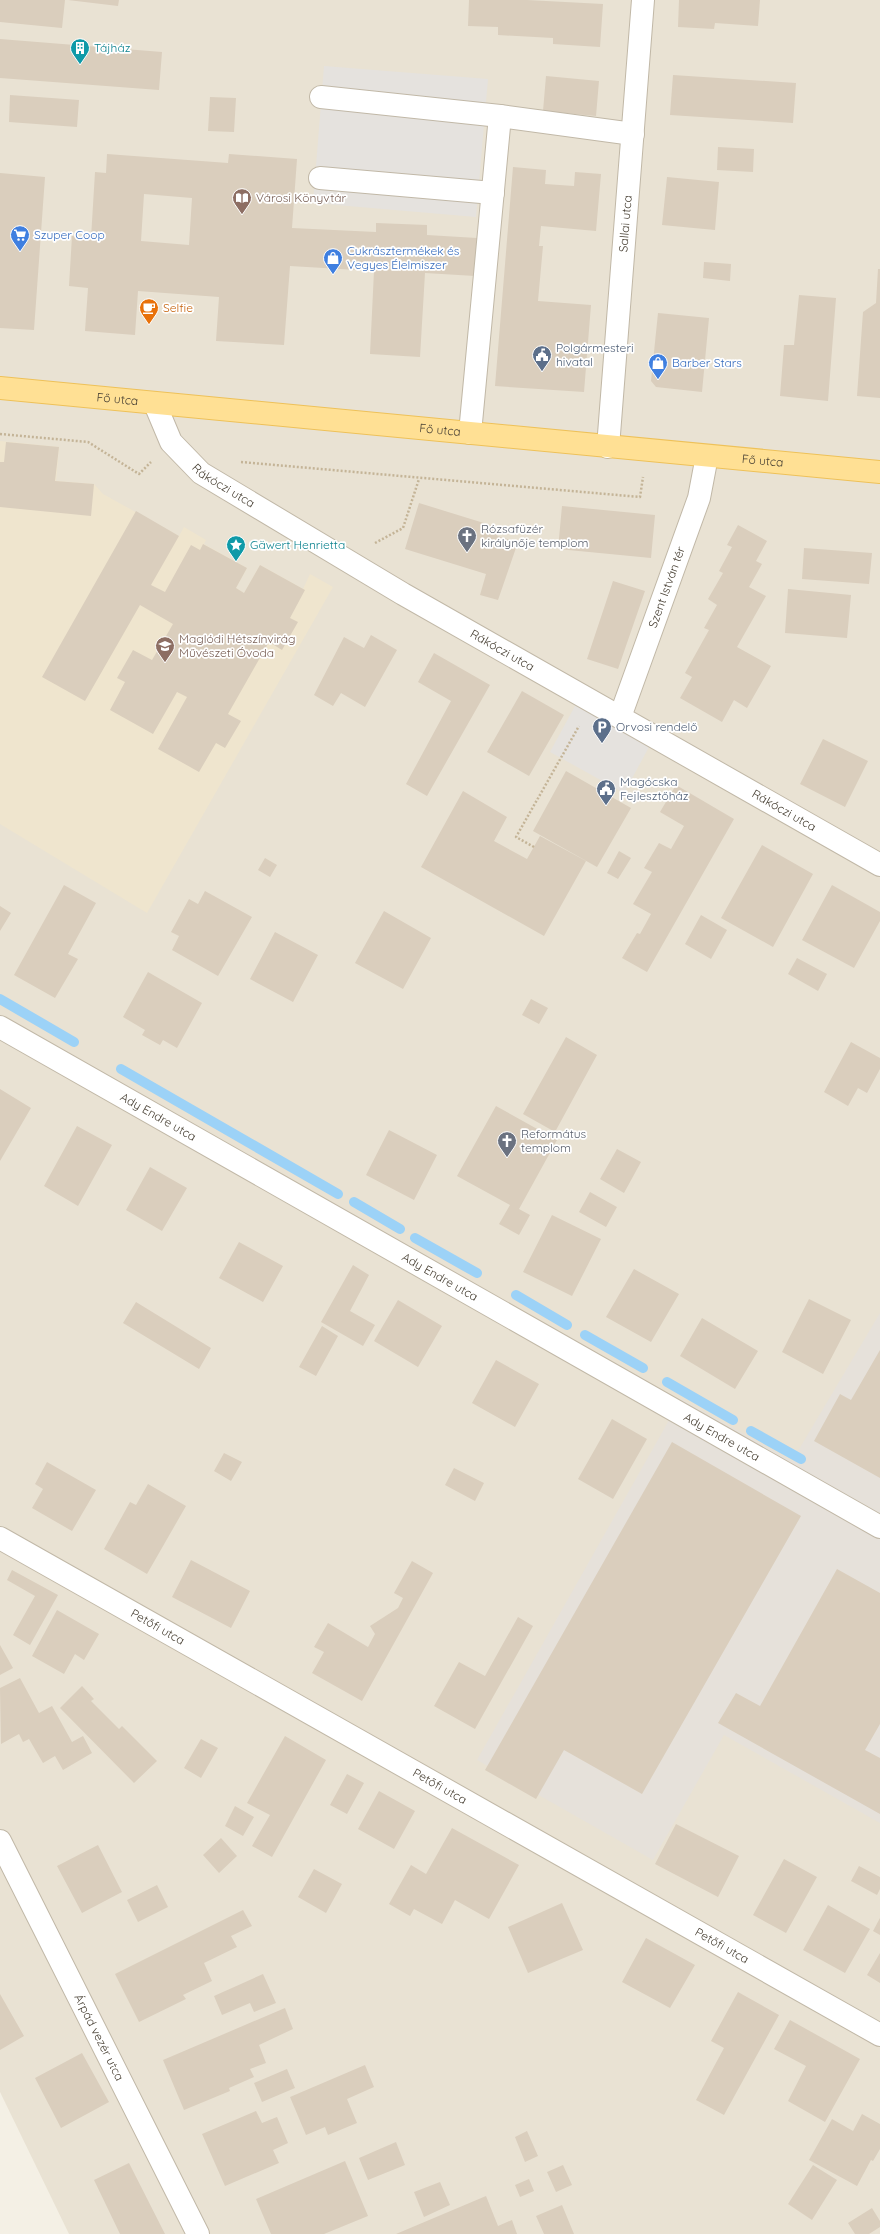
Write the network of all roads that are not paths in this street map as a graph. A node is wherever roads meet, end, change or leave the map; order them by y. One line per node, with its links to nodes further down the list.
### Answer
1 (643, 0): 4 (street, Sallai utca)
2 (321, 97): 3 (street)
3 (500, 116): 4 (street); 6 (street)
4 (633, 134): 10 (street, Sallai utca)
5 (320, 178): 6 (street)
6 (493, 193): 9 (street)
7 (0, 388): 8 (main road, Fő utca)
8 (155, 404): 9 (main road, Fő utca); 13 (street, Rákóczi utca)
9 (470, 433): 10 (main road, Fő utca)
10 (608, 447): 11 (main road, Fő utca)
11 (707, 456): 12 (main road, Fő utca); 13 (street, Szent István tér)
12 (880, 472)
13 (620, 716): 14 (street, Rákóczi utca)
14 (880, 865)
15 (0, 1027): 16 (street, Ady Endre utca)
16 (880, 1527)
17 (0, 1538): 19 (street, Petőfi utca)
18 (0, 1841): 20 (street, Árpád vezér utca)
19 (880, 2035)
20 (198, 2234)

